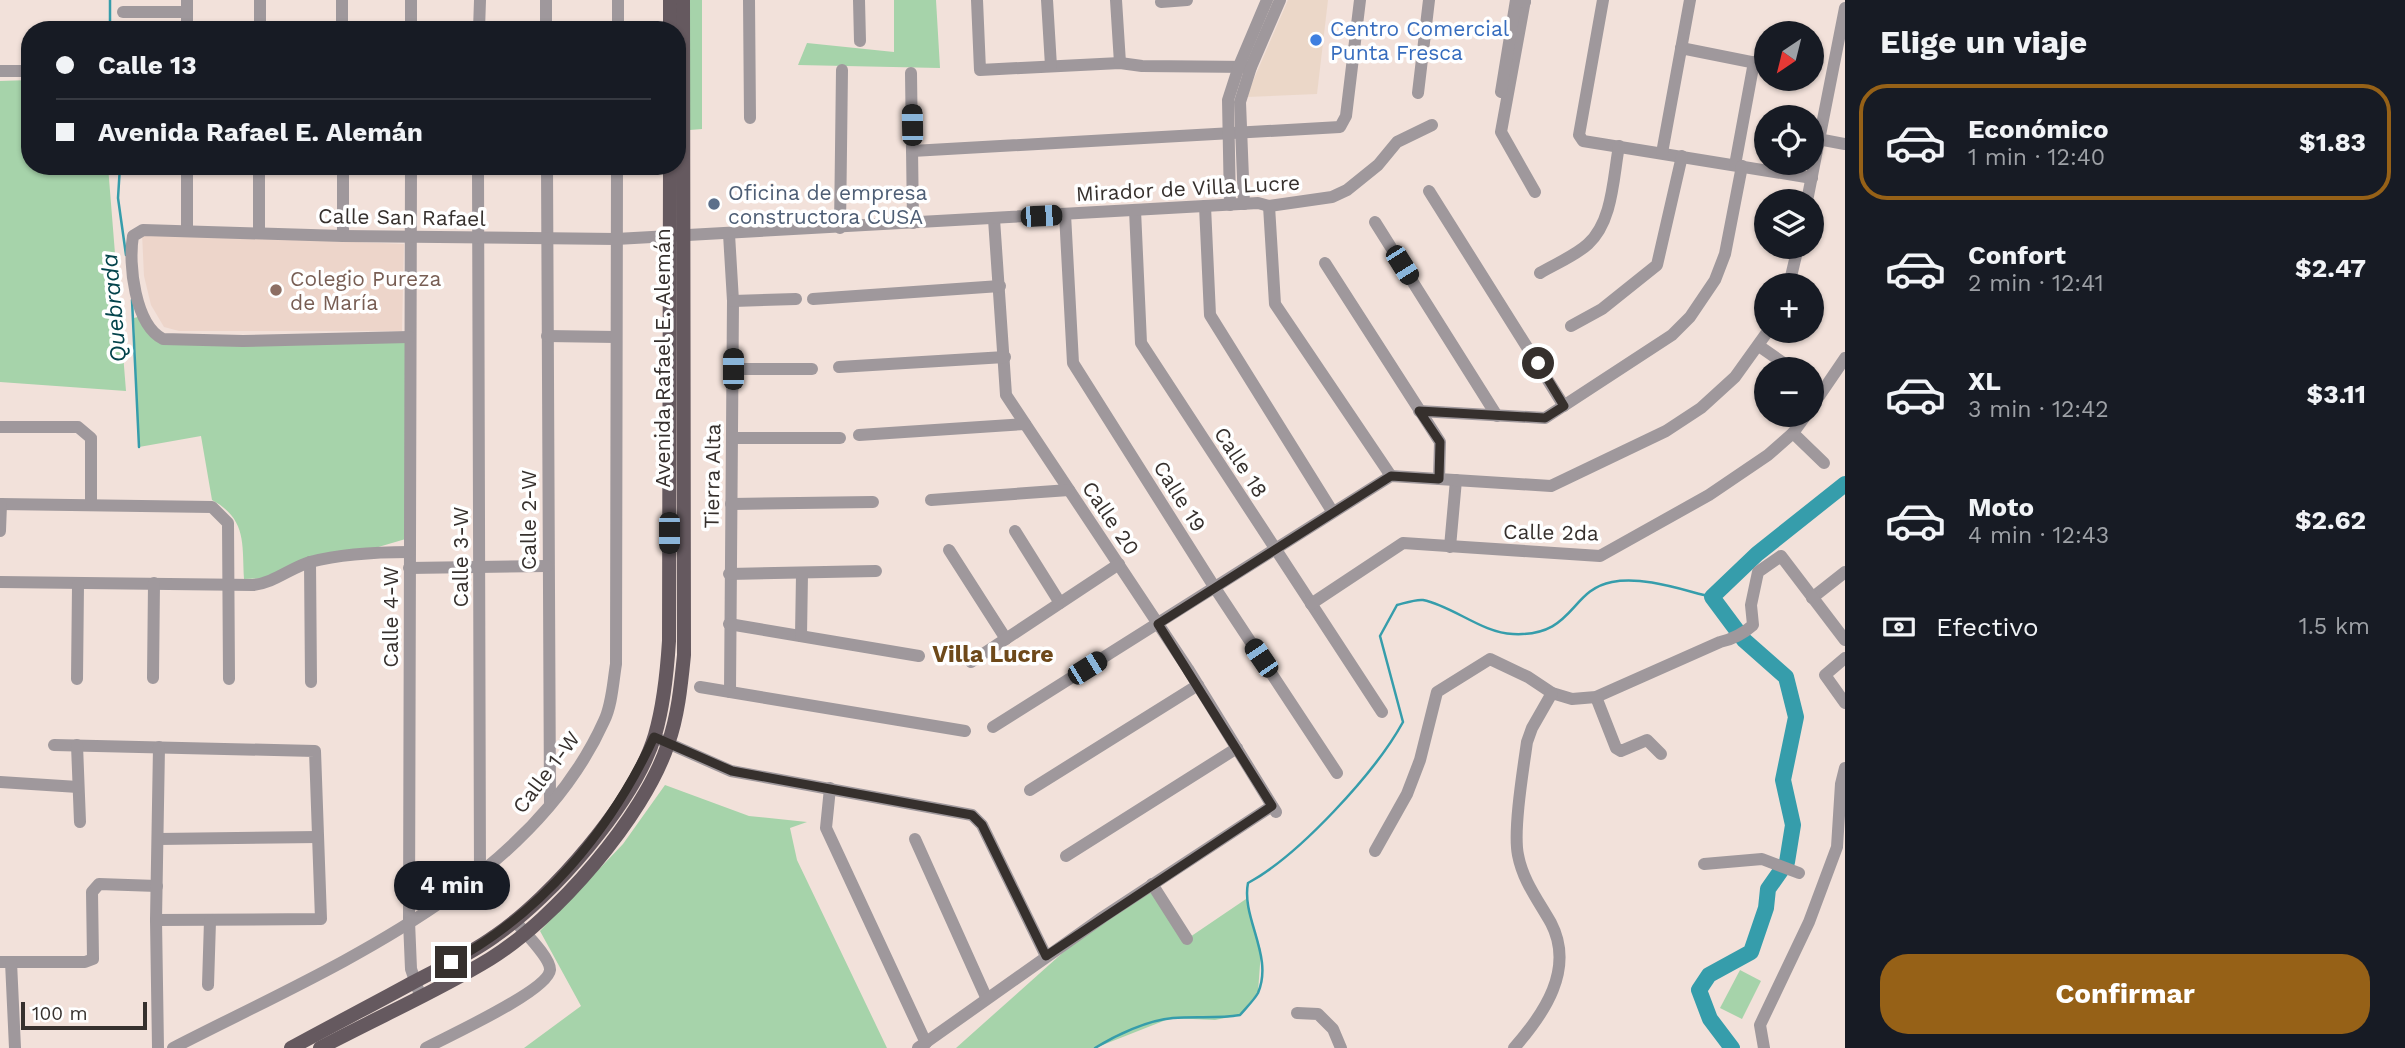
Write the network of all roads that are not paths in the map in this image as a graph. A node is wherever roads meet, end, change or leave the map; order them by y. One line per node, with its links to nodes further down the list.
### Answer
1 (260, 0): 26 (street)
2 (342, 0): 27 (street)
3 (411, 0): 28 (street)
4 (480, 0): 29 (street)
5 (546, 0): 30 (street)
6 (618, 0): 31 (street)
7 (670, 0): 32 (main road)
8 (683, 0): 33 (main road, Avenida Rafael E. Alemán)
9 (749, 0): 47 (street)
10 (859, 0): 34 (street)
11 (976, 0): 38 (street)
12 (1047, 0): 38 (street)
13 (1116, 0): 36 (street)
14 (1186, 0): 22 (street)
15 (1267, 0): 39 (street)
16 (1280, 0): 39 (street)
17 (1360, 0): 49 (street)
18 (1429, 0): 45 (street)
19 (1603, 0): 52 (street)
20 (1690, 0): 35 (street)
21 (1525, 1): 70 (street)
22 (1161, 2)
23 (187, 6): 25 (street)
24 (1845, 8): 46 (street)
25 (123, 12)
26 (260, 21)
27 (342, 21)
28 (411, 21)
29 (480, 21)
30 (546, 21)
31 (618, 21)
32 (670, 21)
33 (682, 21)
34 (860, 41)
35 (1681, 48): 37 (street); 54 (street)
36 (1120, 63): 38 (street); 39 (street)
37 (1754, 63)
38 (1051, 66)
39 (1245, 67): 49 (street)
40 (842, 70): 80 (street)
41 (0, 71): 42 (street)
42 (21, 71)
43 (911, 73): 53 (street)
44 (1754, 91): 56 (street)
45 (1418, 93)
46 (1824, 110)
47 (750, 118)
48 (1432, 125): 74 (street, Mirador de Villa Lucre)
49 (1234, 133): 53 (street); 71 (street); 72 (street)
50 (1824, 140): 51 (street)
51 (1845, 144)
52 (1619, 146): 54 (street); 91 (street)
53 (912, 151): 79 (street)
54 (1662, 153): 55 (street)
55 (1682, 156): 56 (street); 96 (street)
56 (1738, 165): 67 (street); 109 (street)
57 (187, 175): 81 (street)
58 (259, 175): 82 (street)
59 (343, 175): 84 (street)
60 (411, 175): 85 (street, Calle 4-W)
61 (478, 175): 86 (street, Calle 3-W)
62 (547, 175): 87 (street, Calle 2-W)
63 (617, 175): 89 (street, Calle 1-W)
64 (671, 175): 88 (main road, Avenida Rafael E. Alemán)
65 (678, 175): 88 (main road, Avenida Rafael E. Alemán)
66 (1812, 175): 67 (street)
67 (1812, 178): 68 (street)
68 (1810, 189)
69 (1429, 191): 109 (street)
70 (1535, 192)
71 (1244, 204): 72 (street, Mirador de Villa Lucre); 74 (street, Mirador de Villa Lucre)
72 (1230, 205): 73 (street, Mirador de Villa Lucre)
73 (1205, 206): 75 (street, Mirador de Villa Lucre); 129 (street)
74 (1269, 206): 120 (street)
75 (1135, 210): 76 (street, Mirador de Villa Lucre); 134 (street, Calle 18)
76 (1065, 215): 77 (street, Mirador de Villa Lucre); 149 (street, Calle 19)
77 (994, 219): 79 (street, Mirador de Villa Lucre); 92 (street, Calle 20)
78 (1375, 222): 111 (street)
79 (913, 223): 80 (street, Mirador de Villa Lucre)
80 (840, 228): 83 (street, Mirador de Villa Lucre)
81 (187, 230): 82 (street, Calle San Rafael); 98 (street, Calle San Rafael)
82 (259, 233): 84 (street, Calle San Rafael)
83 (733, 234): 88 (street, Mirador de Villa Lucre); 95 (street, Tierra Alta)
84 (343, 236): 85 (street, Calle San Rafael)
85 (411, 237): 86 (street, Calle San Rafael); 98 (street, Calle 4-W)
86 (478, 237): 87 (street, Calle San Rafael); 139 (street, Calle 3-W)
87 (547, 237): 89 (street, Calle San Rafael); 97 (street, Calle 2-W)
88 (676, 237): 89 (street, Calle San Rafael); 174 (main road, Avenida Rafael E. Alemán); 177 (main road, Avenida Rafael E. Alemán)
89 (616, 239): 99 (street, Calle 1-W)
90 (1325, 263): 110 (street)
91 (1540, 273)
92 (1000, 286): 94 (street); 102 (street, Calle 20)
93 (796, 299): 95 (street)
94 (813, 299)
95 (733, 301): 106 (street, Tierra Alta)
96 (1571, 327)
97 (547, 336): 99 (street); 138 (street, Calle 2-W)
98 (409, 337): 132 (street, Calle 4-W)
99 (616, 337): 187 (street, Calle 1-W)
100 (1761, 343): 101 (street)
101 (1759, 346): 103 (street); 122 (street)
102 (1005, 357): 105 (street); 112 (street, Calle 20)
103 (1775, 357)
104 (1845, 358): 108 (street)
105 (839, 367)
106 (733, 369): 107 (street); 117 (street, Tierra Alta)
107 (812, 369)
108 (1824, 392)
109 (1564, 406): 111 (street)
110 (1419, 411): 111 (street); 121 (street)
111 (1497, 416)
112 (1025, 424): 116 (street); 123 (street, Calle 20)
113 (0, 427): 127 (street)
114 (1797, 427): 115 (street, Calle 2da)
115 (1793, 433): 119 (street); 133 (street, Calle 2da)
116 (859, 435)
117 (732, 438): 118 (street); 128 (street, Tierra Alta)
118 (840, 438)
119 (1824, 463)
120 (1391, 476): 121 (street); 129 (street)
121 (1439, 479): 122 (street)
122 (1456, 480): 133 (street)
123 (1069, 490): 124 (street); 137 (street, Calle 20)
124 (930, 500)
125 (873, 502): 128 (street)
126 (0, 504): 127 (street); 130 (street)
127 (91, 504): 148 (street)
128 (731, 504): 143 (street, Tierra Alta)
129 (1332, 511): 134 (street)
130 (0, 531)
131 (1015, 531): 151 (street)
132 (409, 547): 136 (street); 140 (street, Calle 4-W)
133 (1450, 547): 152 (street, Calle 2da)
134 (1274, 549): 149 (street); 152 (street, Calle 18)
135 (950, 550): 156 (street)
136 (310, 562): 148 (street); 164 (street)
137 (1119, 564): 151 (street); 154 (street, Calle 20)
138 (547, 566): 139 (street); 187 (street, Calle 2-W)
139 (480, 567): 140 (street); 196 (street, Calle 3-W)
140 (409, 568): 201 (street, Calle 4-W)
141 (876, 571): 144 (street)
142 (1845, 572): 150 (street)
143 (729, 574): 144 (street); 153 (street, Tierra Alta)
144 (802, 574): 155 (street)
145 (0, 582): 147 (street)
146 (154, 583): 147 (street); 148 (street); 161 (street)
147 (78, 585): 162 (street)
148 (230, 586): 163 (street)
149 (1215, 589): 154 (street); 182 (street, Calle 19)
150 (1812, 597): 157 (street); 169 (street)
151 (1060, 603): 156 (street)
152 (1311, 604): 171 (street, Calle 18)
153 (729, 624): 155 (street); 167 (street, Tierra Alta)
154 (1158, 624): 165 (street, Calle 20); 172 (street)
155 (801, 636): 158 (street)
156 (1006, 639): 160 (street)
157 (1845, 640)
158 (919, 656)
159 (1845, 658): 170 (street)
160 (971, 662)
161 (153, 678)
162 (77, 679)
163 (229, 679)
164 (311, 682)
165 (1198, 685): 179 (street, Calle 20); 186 (street)
166 (700, 687): 167 (street)
167 (730, 692): 173 (street)
168 (1552, 693): 169 (street); 192 (street); 218 (street)
169 (1596, 697): 180 (street)
170 (1845, 703)
171 (1382, 712)
172 (993, 727)
173 (965, 731)
174 (654, 737): 177 (street); 202 (main road, Avenida Rafael E. Alemán)
175 (54, 745): 176 (street)
176 (77, 745): 178 (street); 184 (street)
177 (668, 745): 185 (street); 202 (main road, Avenida Rafael E. Alemán)
178 (159, 747): 189 (street); 190 (street)
179 (1237, 748): 193 (street); 197 (street, Calle 20)
180 (1661, 754)
181 (1845, 768): 219 (street)
182 (1337, 773)
183 (0, 782): 184 (street)
184 (78, 786): 188 (street)
185 (830, 788): 204 (street); 210 (street)
186 (1030, 790)
187 (550, 803): 196 (street, Calle 1-W)
188 (80, 822)
189 (318, 836): 190 (street); 200 (street)
190 (158, 839): 198 (street)
191 (915, 839): 208 (street)
192 (1375, 851)
193 (1066, 856)
194 (1704, 864): 195 (street)
195 (1799, 873)
196 (480, 876): 201 (street, Calle 1-W)
197 (1152, 884): 203 (street); 204 (street)
198 (157, 886): 199 (street); 205 (street)
199 (156, 920): 200 (street); 212 (street)
200 (210, 921): 206 (street)
201 (409, 922): 207 (street, Calle 4-W); 213 (street, Calle 1-W)
202 (520, 927): 207 (main road, Avenida Rafael E. Alemán); 216 (street)
203 (1187, 939)
204 (1046, 956): 208 (street)
205 (5, 962): 211 (street)
206 (208, 985)
207 (418, 988): 214 (main road, Avenida Rafael E. Alemán); 215 (main road, Avenida Rafael E. Alemán)
208 (986, 997): 210 (street)
209 (1297, 1013): 217 (street)
210 (922, 1045)
211 (15, 1048)
212 (159, 1048)
213 (173, 1048)
214 (291, 1048)
215 (320, 1048)
216 (426, 1048)
217 (1341, 1048)
218 (1514, 1048)
219 (1764, 1048)

